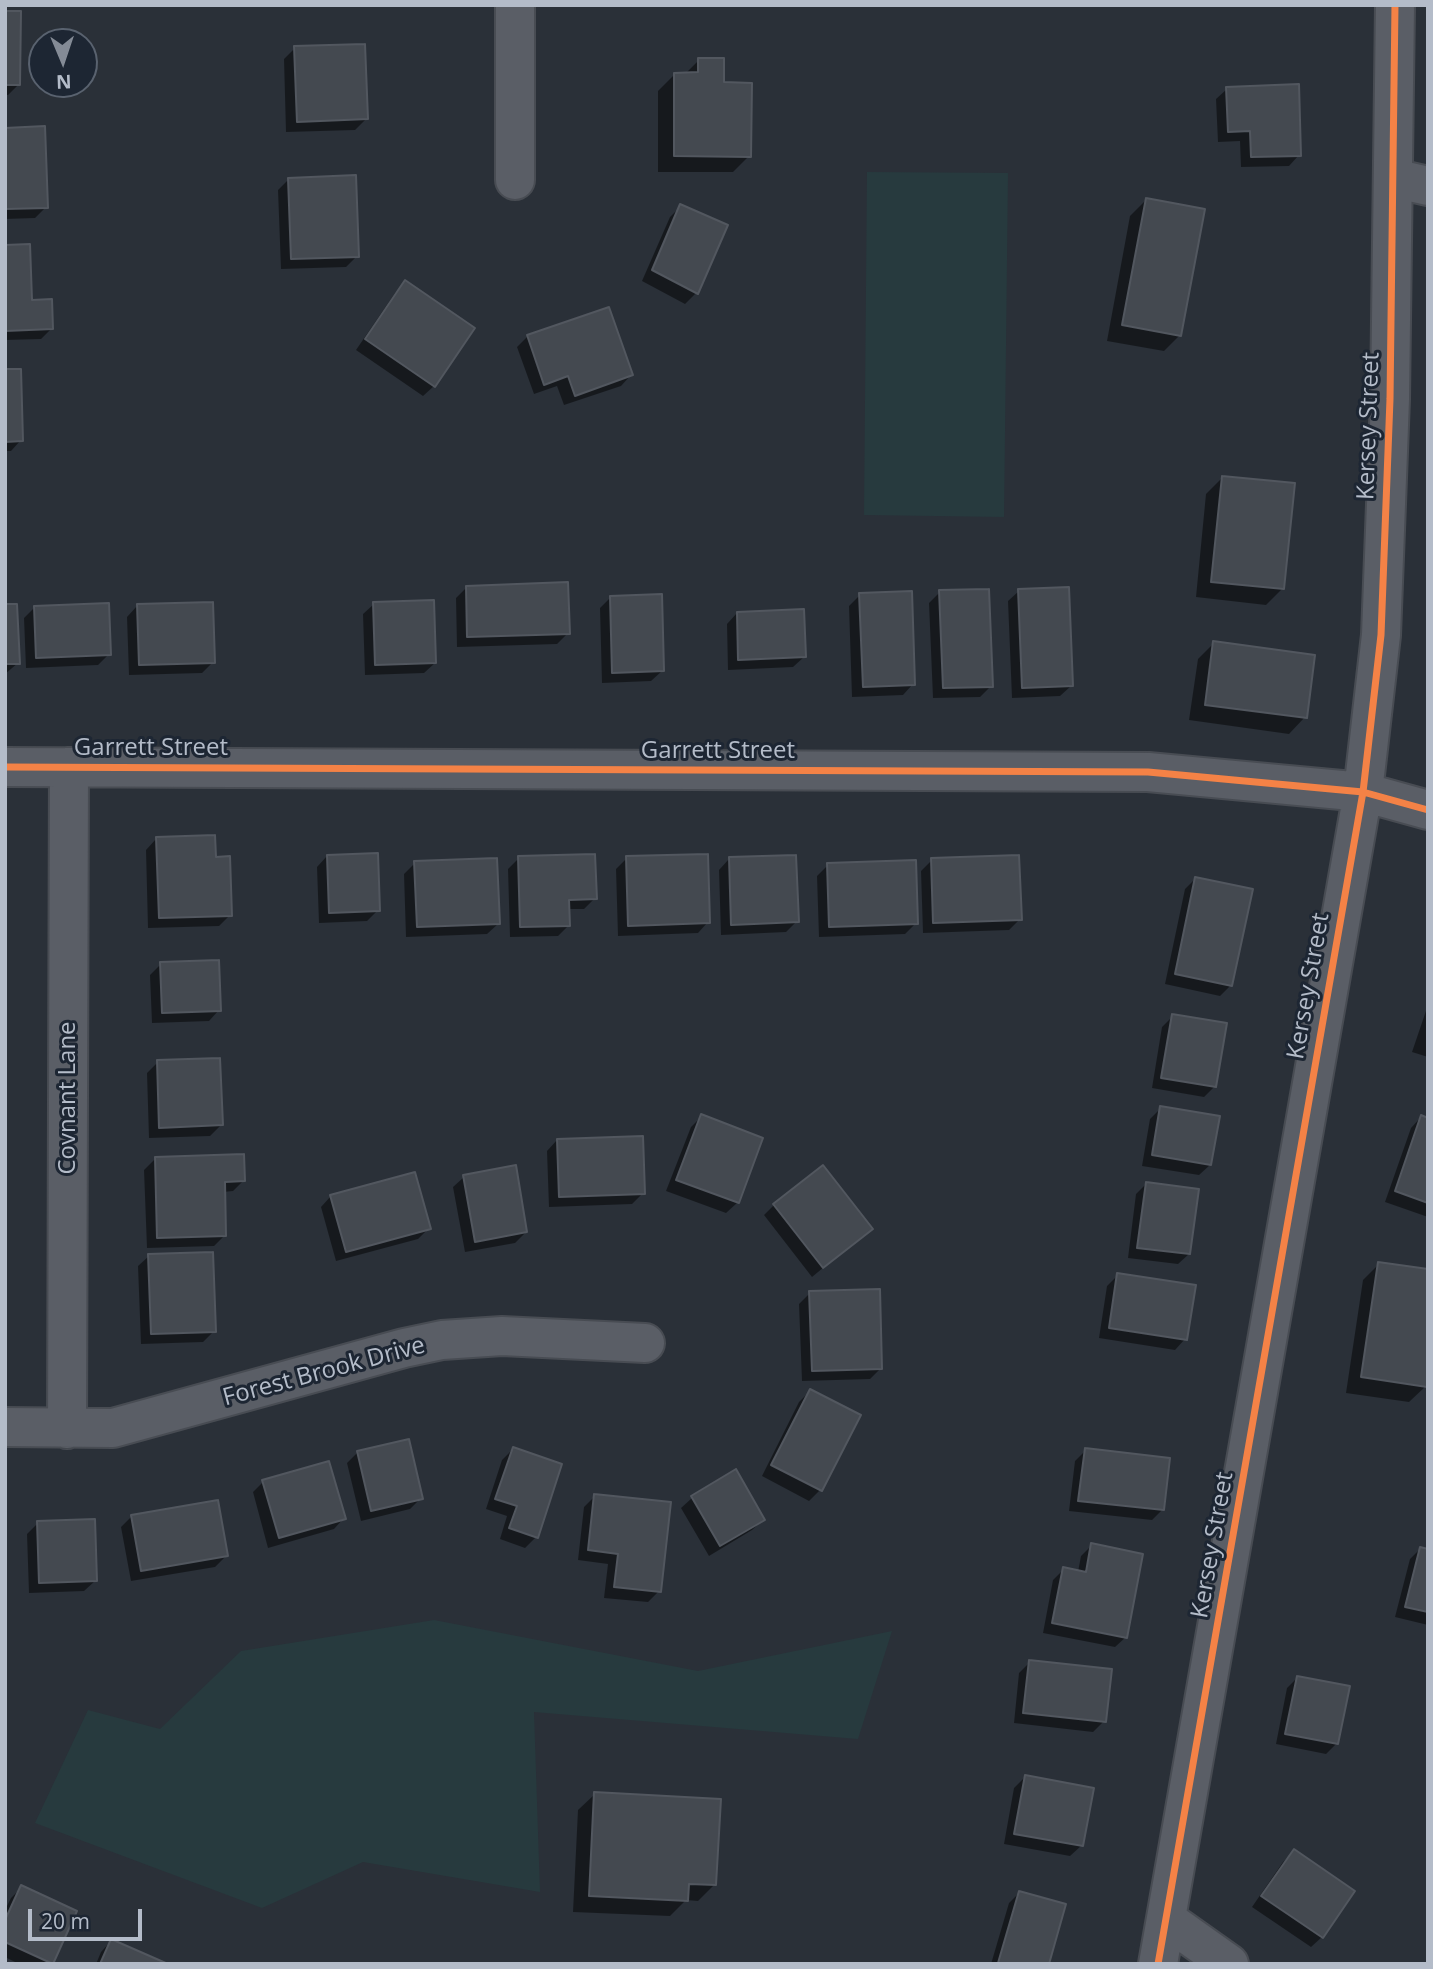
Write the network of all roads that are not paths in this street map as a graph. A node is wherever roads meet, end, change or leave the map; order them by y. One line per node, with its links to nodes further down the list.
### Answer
1 (515, 5): 3 (street)
2 (1395, 5): 4 (street, Kersey Street)
3 (515, 180)
4 (1410, 182): 7 (street, Kersey Street)
5 (5, 767): 6 (street, Garrett Street)
6 (69, 767): 7 (street, Garrett Street); 11 (street, Covnant Lane)
7 (1363, 792): 8 (street, Garrett Street); 12 (street, Kersey Street)
8 (1428, 810)
9 (645, 1343): 11 (street, Forest Brook Drive)
10 (5, 1427): 11 (street, Forest Brook Drive)
11 (67, 1429)
12 (1167, 1920): 13 (street, Kersey Street); 14 (street)
13 (1158, 1964)
14 (1229, 1964)

